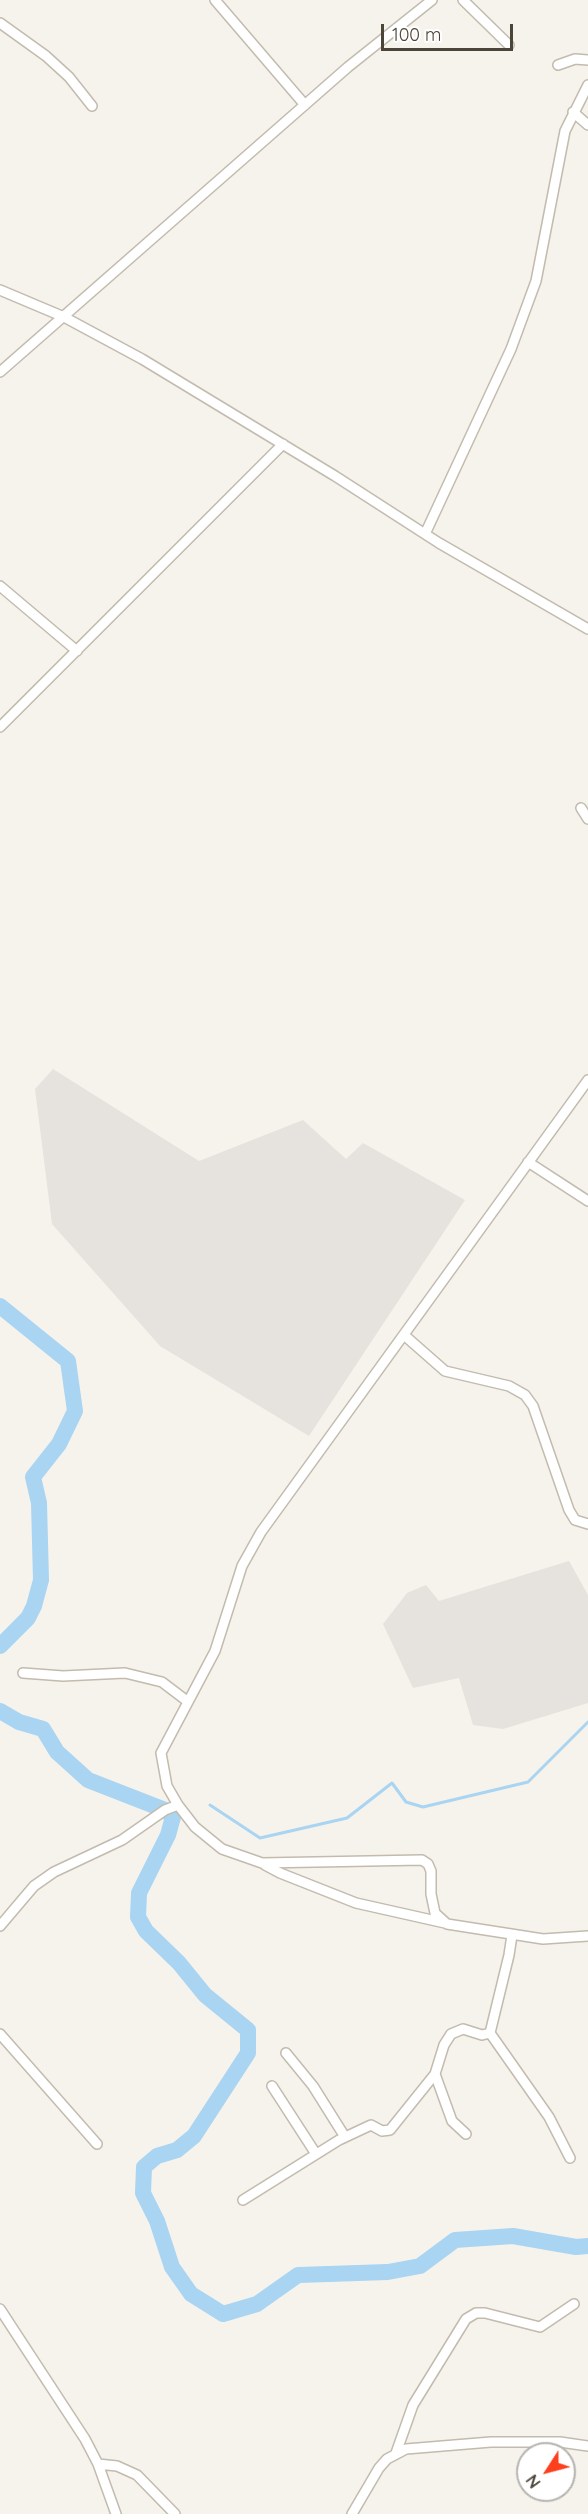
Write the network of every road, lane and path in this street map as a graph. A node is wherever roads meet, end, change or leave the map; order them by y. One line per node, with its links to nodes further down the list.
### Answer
1 (215, 0): 9 (street)
2 (432, 0): 9 (street)
3 (463, 0): 5 (street)
4 (0, 23): 10 (street)
5 (509, 45)
6 (588, 60): 7 (street)
7 (558, 64)
8 (588, 85): 11 (street)
9 (305, 105): 14 (street)
10 (92, 106)
11 (573, 112): 12 (street); 17 (street)
12 (588, 125)
13 (0, 290): 14 (street)
14 (64, 317): 15 (street); 16 (street)
15 (0, 372)
16 (283, 444): 17 (street); 20 (street)
17 (425, 534): 19 (street)
18 (0, 586): 20 (street)
19 (588, 629)
20 (77, 651): 21 (street)
21 (0, 728)
22 (581, 808): 23 (street)
23 (588, 819)
24 (588, 1080): 25 (street)
25 (528, 1162): 26 (street); 27 (street)
26 (588, 1201)
27 (404, 1335): 28 (street); 30 (street)
28 (588, 1524)
29 (23, 1673): 30 (street)
30 (187, 1701): 31 (street)
31 (178, 1805): 32 (street); 34 (street)
32 (262, 1863): 33 (street); 33 (street)
33 (447, 1924): 35 (street)
34 (0, 1926)
35 (512, 1935): 36 (street); 37 (street)
36 (588, 1936)
37 (490, 2033): 40 (street); 46 (street)
38 (0, 2034): 44 (street)
39 (286, 2053): 43 (street)
40 (435, 2074): 42 (street); 43 (street)
41 (272, 2086): 45 (street)
42 (466, 2134)
43 (345, 2137): 45 (street)
44 (97, 2144)
45 (316, 2154): 47 (street)
46 (570, 2158)
47 (243, 2200)
48 (574, 2304): 51 (street)
49 (0, 2309): 52 (street)
50 (588, 2446): 51 (street)
51 (396, 2453): 55 (street)
52 (98, 2463): 53 (street); 54 (street)
53 (116, 2514)
54 (175, 2514)
55 (352, 2514)

